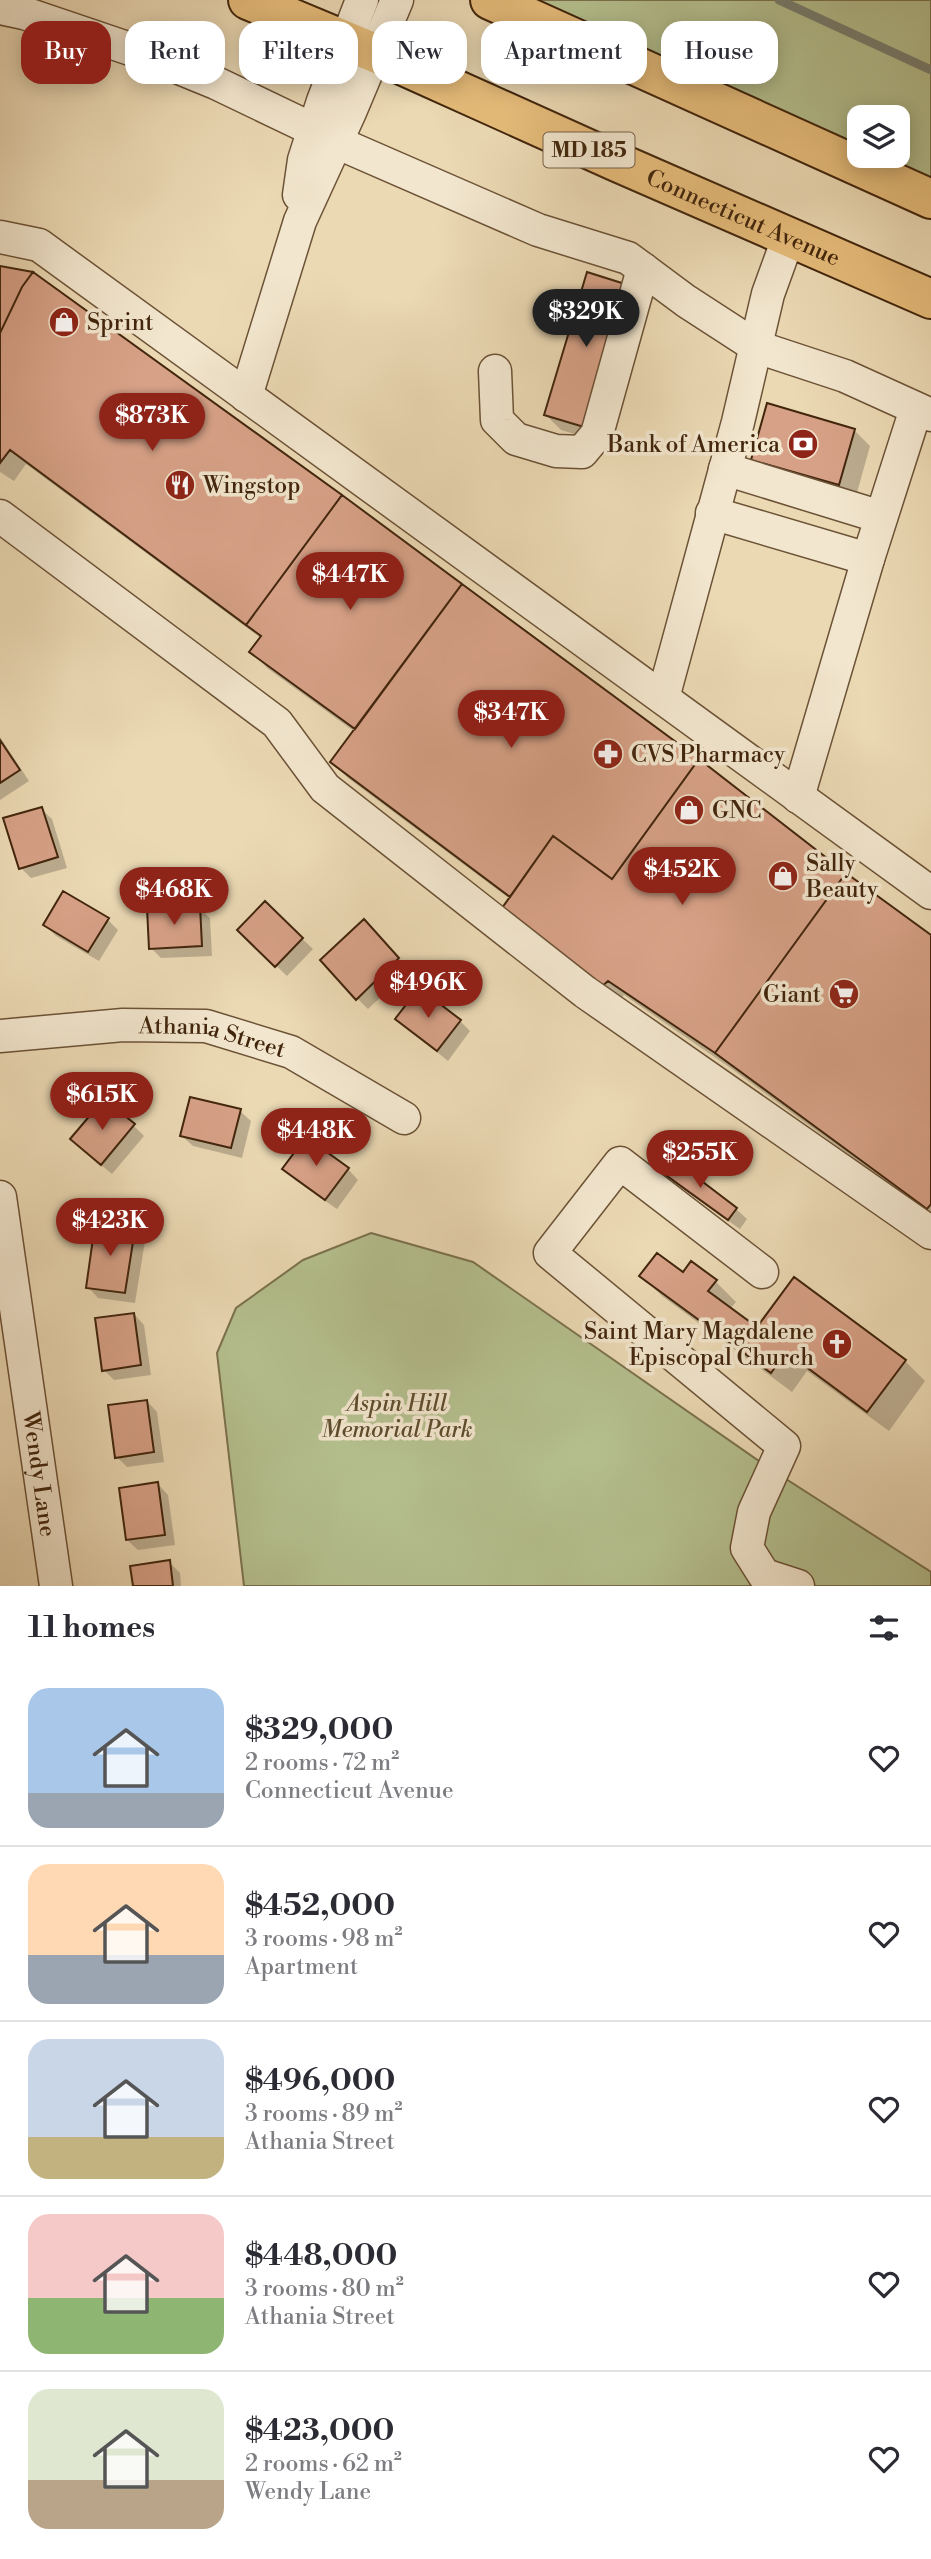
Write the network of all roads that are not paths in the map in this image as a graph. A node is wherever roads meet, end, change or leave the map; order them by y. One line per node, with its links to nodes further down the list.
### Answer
1 (248, 0): 6 (main road, Connecticut Avenue / MD 185)
2 (362, 0): 6 (street)
3 (397, 0): 6 (street)
4 (490, 0): 8 (main road)
5 (0, 8): 7 (street)
6 (361, 47): 7 (street); 9 (main road, Connecticut Avenue / MD 185)
7 (325, 136): 11 (street); 15 (street)
8 (931, 199)
9 (789, 236): 12 (main road, Connecticut Avenue / MD 185); 13 (street)
10 (0, 237): 15 (street)
11 (643, 270): 13 (street); 14 (street)
12 (931, 299)
13 (757, 347): 16 (street); 17 (street)
14 (495, 371)
15 (246, 396): 22 (street)
16 (923, 412): 20 (street)
17 (725, 469): 18 (street); 20 (street)
18 (712, 513): 21 (street); 22 (street)
19 (0, 516): 28 (street)
20 (881, 517): 21 (street)
21 (868, 559): 23 (street)
22 (663, 698): 23 (street)
23 (798, 797): 24 (street)
24 (931, 893)
25 (0, 1037): 26 (street, Athania Street)
26 (404, 1118)
27 (0, 1197): 30 (street, Wendy Lane)
28 (931, 1233)
29 (762, 1272): 31 (street)
30 (56, 1586)
31 (798, 1586)

